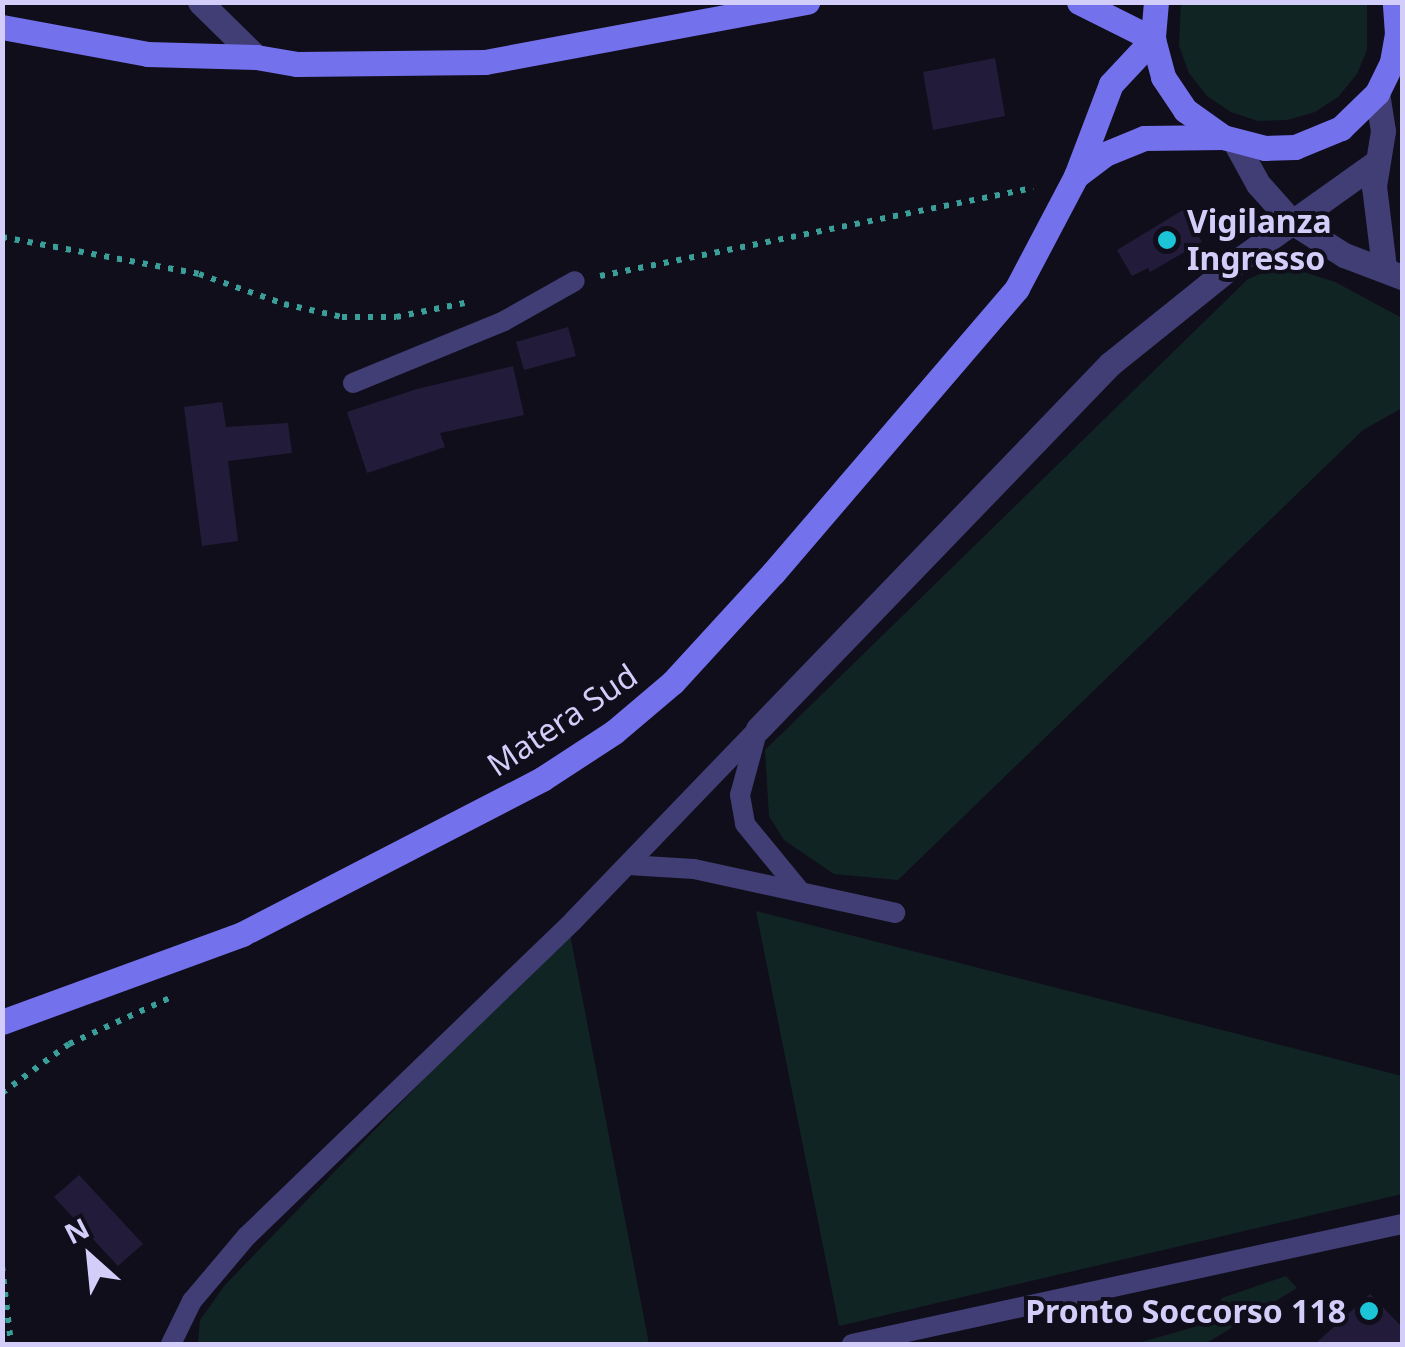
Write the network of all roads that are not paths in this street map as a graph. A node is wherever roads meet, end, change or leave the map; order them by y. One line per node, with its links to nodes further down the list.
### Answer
1 (200, 2): 8 (street)
2 (807, 2): 8 (street)
3 (1079, 2): 7 (street)
4 (1156, 2): 7 (street)
5 (1395, 2): 9 (street)
6 (2, 27): 8 (street)
7 (1153, 39): 10 (street); 12 (street, Matera Sud)
8 (256, 57)
9 (1387, 90): 10 (street); 11 (street)
10 (1229, 140): 12 (street); 13 (street)
11 (1376, 162): 13 (street); 14 (street)
12 (1073, 183): 21 (street, Matera Sud)
13 (1292, 222): 14 (street); 17 (street)
14 (1393, 272)
15 (575, 281): 16 (lane)
16 (353, 383)
17 (758, 729): 18 (lane); 19 (lane)
18 (628, 864): 19 (lane); 23 (lane)
19 (800, 891): 20 (lane)
20 (895, 913)
21 (2, 1022)
22 (1402, 1224): 24 (lane)
23 (171, 1344)
24 (852, 1344)

